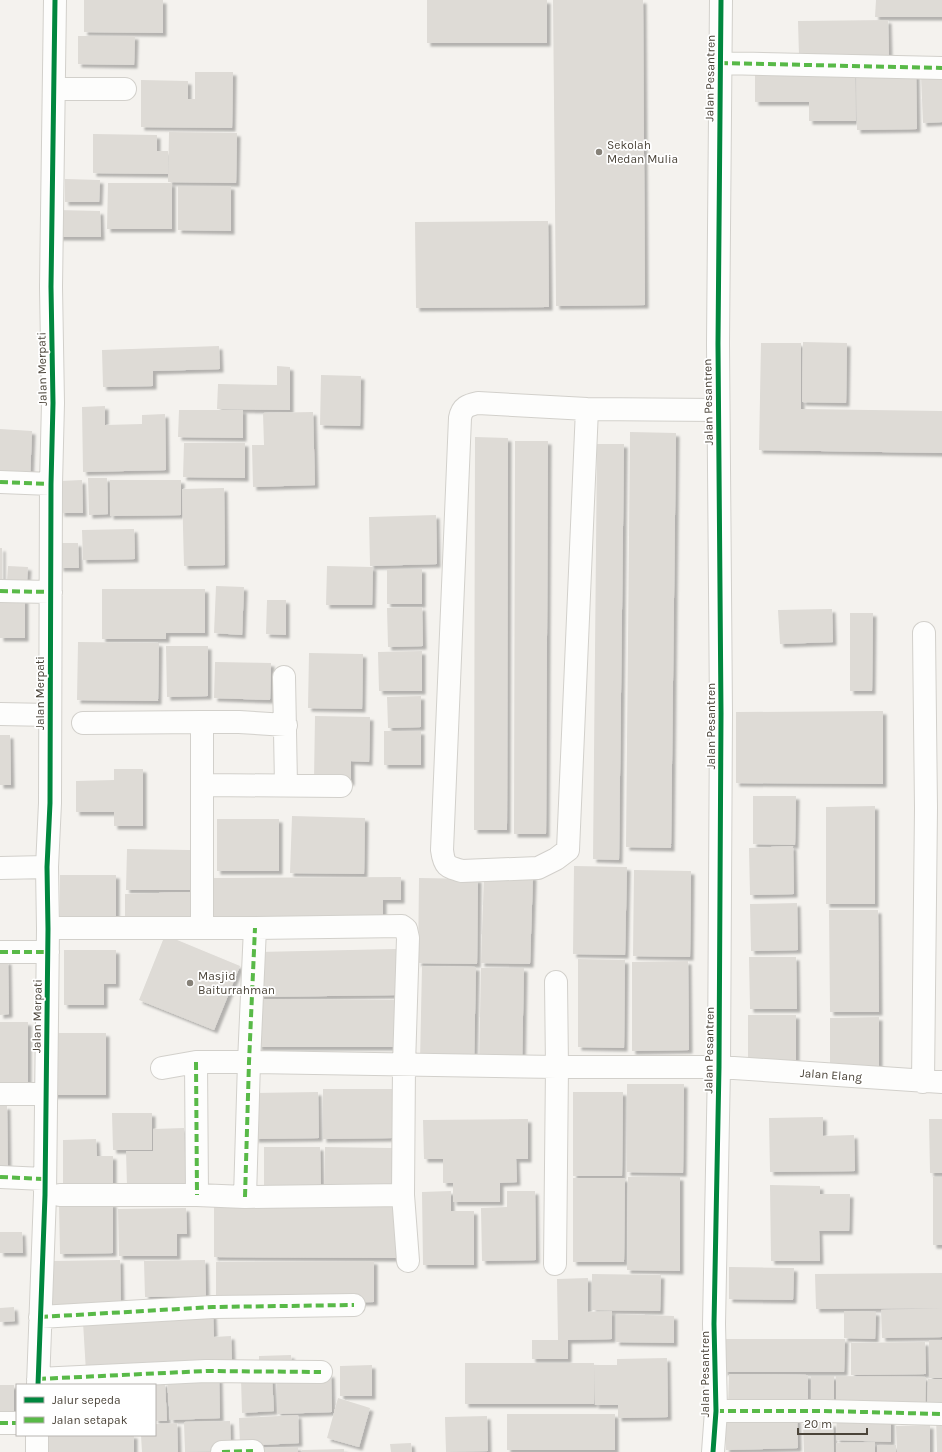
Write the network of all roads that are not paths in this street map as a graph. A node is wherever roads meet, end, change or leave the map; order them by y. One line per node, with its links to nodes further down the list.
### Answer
1 (55, 0): 5 (street, Jalan Merpati)
2 (721, 0): 3 (street, Jalan Pesantren)
3 (720, 63): 4 (street); 8 (street, Jalan Pesantren)
4 (942, 68)
5 (55, 89): 6 (street); 10 (street, Jalan Merpati)
6 (125, 89)
7 (587, 409): 7 (street); 8 (street)
8 (718, 410): 36 (street, Jalan Pesantren)
9 (0, 482): 10 (street)
10 (51, 484): 12 (street, Jalan Merpati)
11 (0, 590): 12 (street)
12 (51, 592): 16 (street, Jalan Merpati)
13 (924, 633): 23 (street)
14 (284, 677): 19 (street)
15 (0, 714): 16 (street)
16 (50, 715): 24 (street, Jalan Merpati)
17 (202, 722): 18 (street); 19 (street); 20 (street)
18 (83, 723)
19 (286, 725): 21 (street)
20 (203, 785): 21 (street); 27 (street)
21 (286, 785): 22 (street)
22 (341, 786)
23 (934, 808): 38 (street)
24 (46, 867): 25 (street); 30 (street, Jalan Merpati)
25 (0, 868)
26 (57, 928): 27 (street)
27 (202, 928): 28 (street)
28 (255, 928): 33 (street); 34 (street)
29 (0, 952): 30 (street)
30 (48, 952): 40 (street, Jalan Merpati)
31 (556, 982): 35 (street)
32 (196, 1062): 33 (street, Jalan Elang); 37 (street, Jalan Elang); 44 (street)
33 (249, 1062): 34 (street, Jalan Elang); 46 (street)
34 (404, 1065): 35 (street, Jalan Elang); 45 (street)
35 (557, 1067): 36 (street, Jalan Elang); 48 (street)
36 (719, 1067): 38 (street, Jalan Elang); 53 (street, Jalan Pesantren)
37 (162, 1068)
38 (933, 1082)
39 (0, 1094): 40 (street)
40 (46, 1094): 42 (street, Jalan Merpati)
41 (0, 1177): 42 (street)
42 (44, 1179): 50 (street, Jalan Merpati)
43 (60, 1195): 44 (street)
44 (197, 1195): 46 (street)
45 (403, 1195): 46 (street); 47 (street)
46 (245, 1197)
47 (408, 1261)
48 (555, 1264)
49 (354, 1305): 50 (street)
50 (40, 1317): 52 (street, Jalan Merpati)
51 (321, 1372): 52 (street)
52 (38, 1382)
53 (716, 1411): 54 (street); 61 (street, Jalan Pesantren)
54 (942, 1414)
55 (0, 1423): 56 (street)
56 (16, 1423)
57 (37, 1436): 59 (street)
58 (253, 1451): 60 (street)
59 (37, 1452)
60 (222, 1452)
61 (713, 1452)

